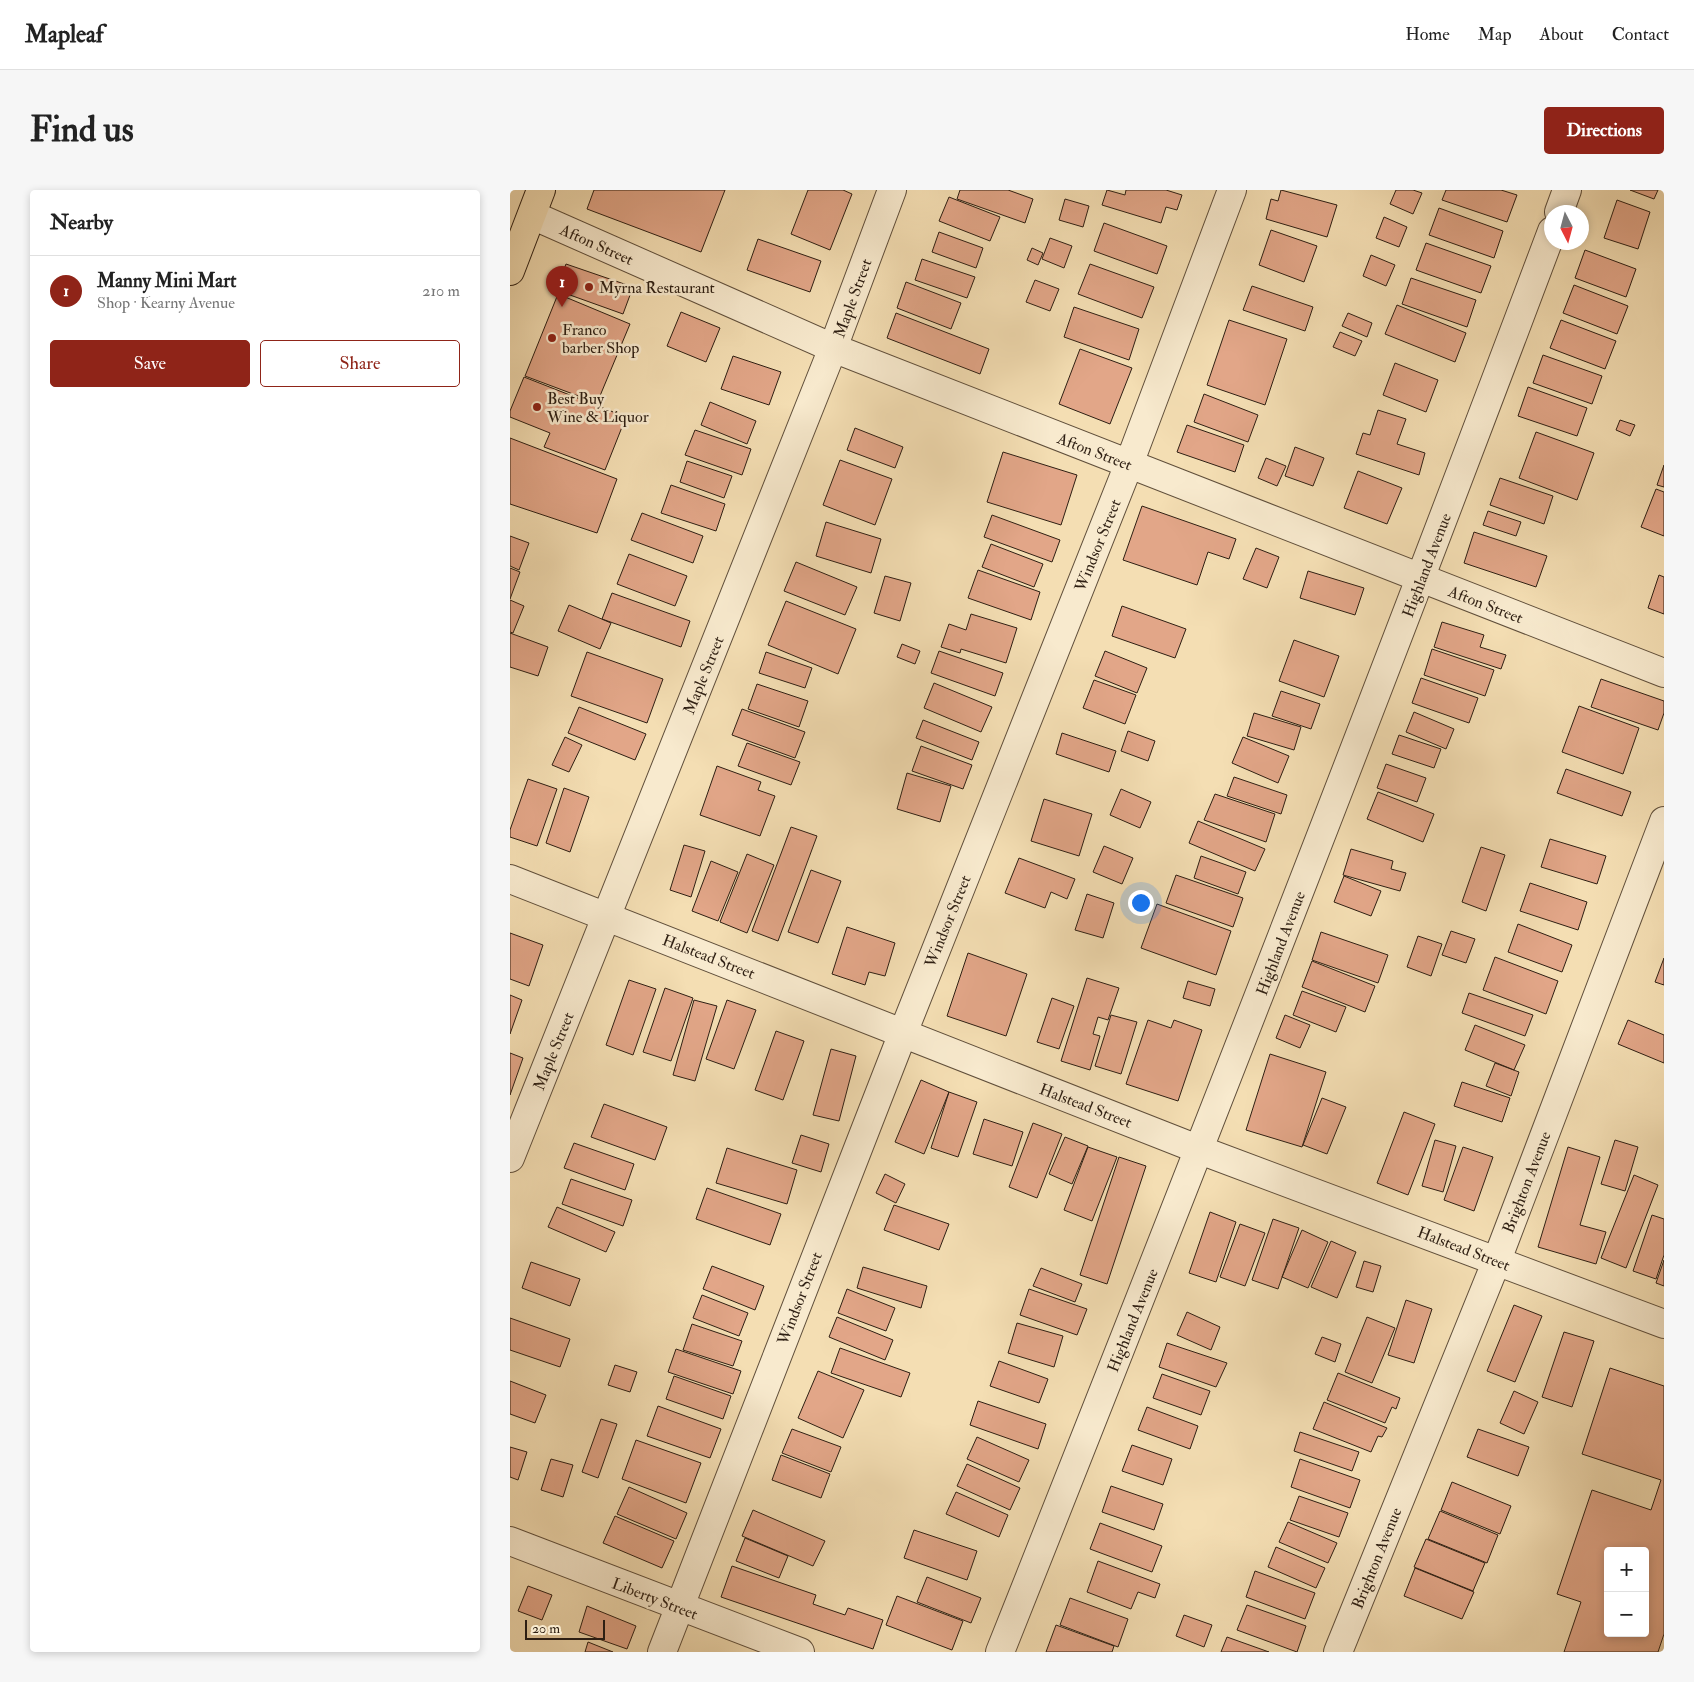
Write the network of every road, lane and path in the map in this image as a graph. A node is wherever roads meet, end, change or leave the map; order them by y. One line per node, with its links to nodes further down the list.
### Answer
1 (541, 190): 6 (main road)
2 (892, 190): 9 (street, Maple Street)
3 (1232, 190): 10 (street, Windsor Street)
4 (1567, 190): 5 (street)
5 (1562, 205)
6 (532, 215): 8 (main road); 9 (street, Afton Street)
7 (1545, 250): 11 (street, Highland Avenue)
8 (510, 271)
9 (833, 348): 10 (street, Afton Street); 15 (street, Maple Street)
10 (1129, 464): 11 (street, Afton Street); 16 (street, Windsor Street)
11 (1421, 579): 12 (street, Afton Street); 17 (street, Highland Avenue)
12 (1664, 673)
13 (1664, 821): 19 (street, Brighton Avenue)
14 (510, 879): 15 (street, Halstead Street)
15 (606, 916): 16 (street, Halstead Street); 18 (street, Maple Street)
16 (903, 1032): 17 (street, Halstead Street); 22 (street, Windsor Street)
17 (1200, 1150): 19 (street, Halstead Street); 25 (street, Highland Avenue)
18 (510, 1158)
19 (1497, 1260): 20 (street, Halstead Street); 26 (street, Brighton Avenue)
20 (1664, 1324)
21 (510, 1541): 22 (street, Liberty Street)
22 (679, 1607): 23 (street, Windsor Street); 24 (street, Liberty Street)
23 (662, 1652)
24 (800, 1652)
25 (1000, 1652)
26 (1338, 1652)

